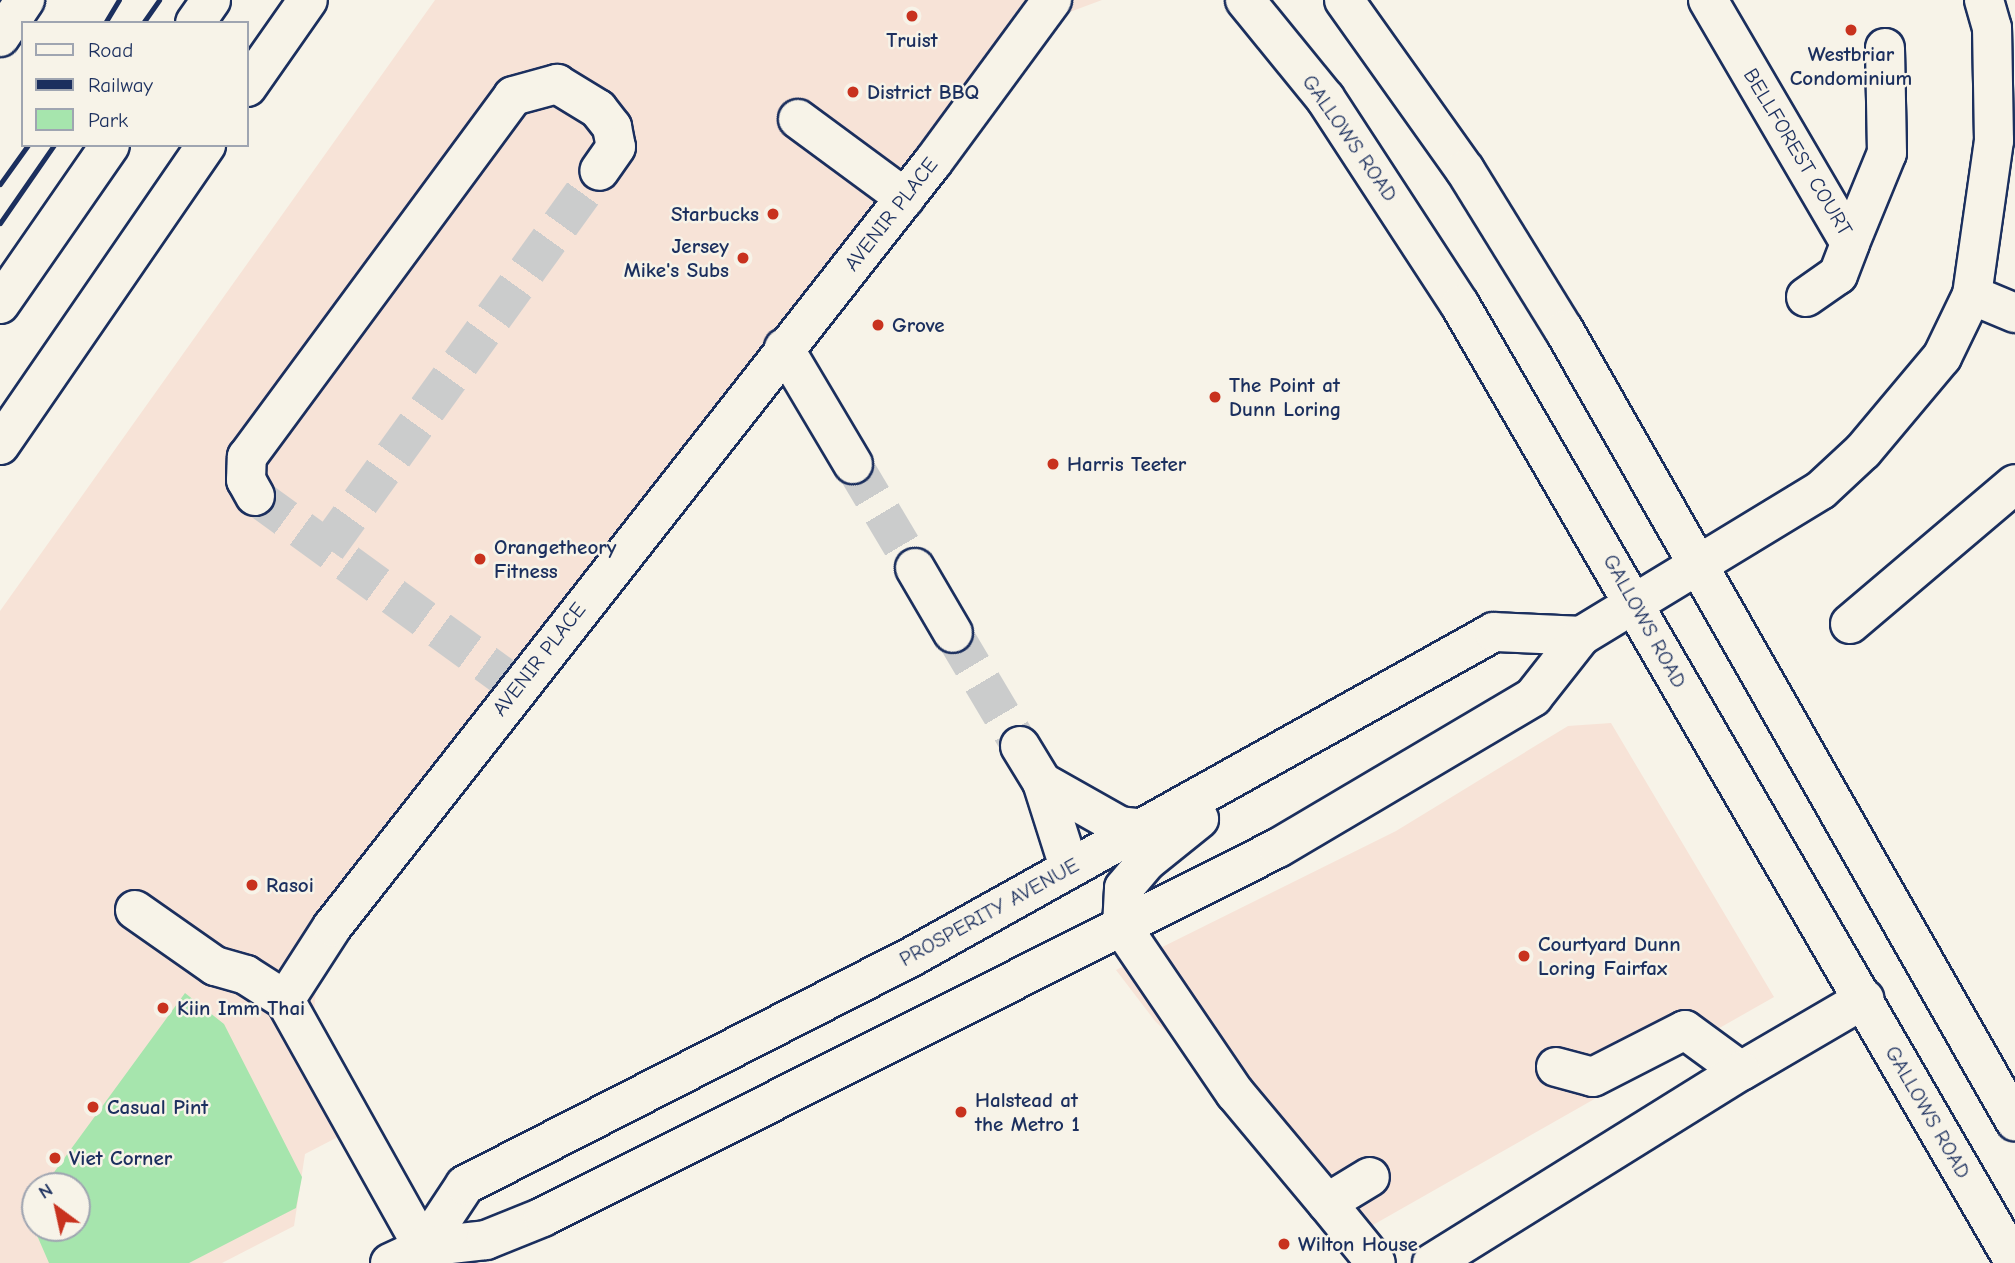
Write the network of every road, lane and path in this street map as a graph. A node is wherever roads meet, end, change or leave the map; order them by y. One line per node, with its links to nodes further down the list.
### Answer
1 (25, 0): 10 (main road)
2 (211, 0): 9 (main road)
3 (308, 0): 12 (main road)
4 (1052, 0): 17 (main road, AVENIR PLACE)
5 (1245, 0): 30 (main road, GALLOWS ROAD)
6 (1345, 0): 28 (main road)
7 (1708, 0): 18 (main road, BELLFOREST COURT)
8 (1984, 0): 19 (main road)
9 (196, 21)
10 (0, 37)
11 (1885, 48): 18 (main road, BELLFOREST COURT)
12 (248, 86)
13 (798, 119): 17 (main road)
14 (109, 147): 21 (main road)
15 (205, 147): 24 (main road)
16 (599, 171): 27 (main road)
17 (905, 198): 23 (main road, AVENIR PLACE)
18 (1850, 243): 20 (main road)
19 (1972, 295): 22 (main road); 28 (main road)
20 (1806, 297)
21 (0, 304)
22 (2015, 313)
23 (784, 348): 25 (main road); 42 (main road, AVENIR PLACE)
24 (0, 445)
25 (853, 464)
26 (2015, 484): 31 (main road)
27 (255, 496)
28 (1700, 564): 30 (main road); 45 (main road)
29 (915, 568): 32 (main road)
30 (1634, 603): 33 (main road); 41 (main road, GALLOWS ROAD)
31 (1850, 624)
32 (953, 633)
33 (1581, 636): 35 (main road, PROSPERITY AVENUE); 40 (main road)
34 (1020, 746): 36 (main road)
35 (1290, 747): 37 (main road, PROSPERITY AVENUE); 40 (main road)
36 (1042, 782): 37 (main road); 38 (main road)
37 (1144, 829): 38 (main road, PROSPERITY AVENUE)
38 (1069, 867): 48 (main road, PROSPERITY AVENUE)
39 (135, 910): 42 (main road)
40 (1122, 927): 47 (main road); 48 (main road)
41 (1864, 999): 44 (main road); 49 (main road, GALLOWS ROAD)
42 (285, 1000): 48 (main road)
43 (1556, 1067): 44 (main road)
44 (1741, 1071): 51 (main road)
45 (2015, 1121)
46 (1370, 1177): 47 (main road)
47 (1327, 1203): 50 (main road)
48 (415, 1258)
49 (2015, 1262)
50 (1376, 1263)
51 (1432, 1263)

